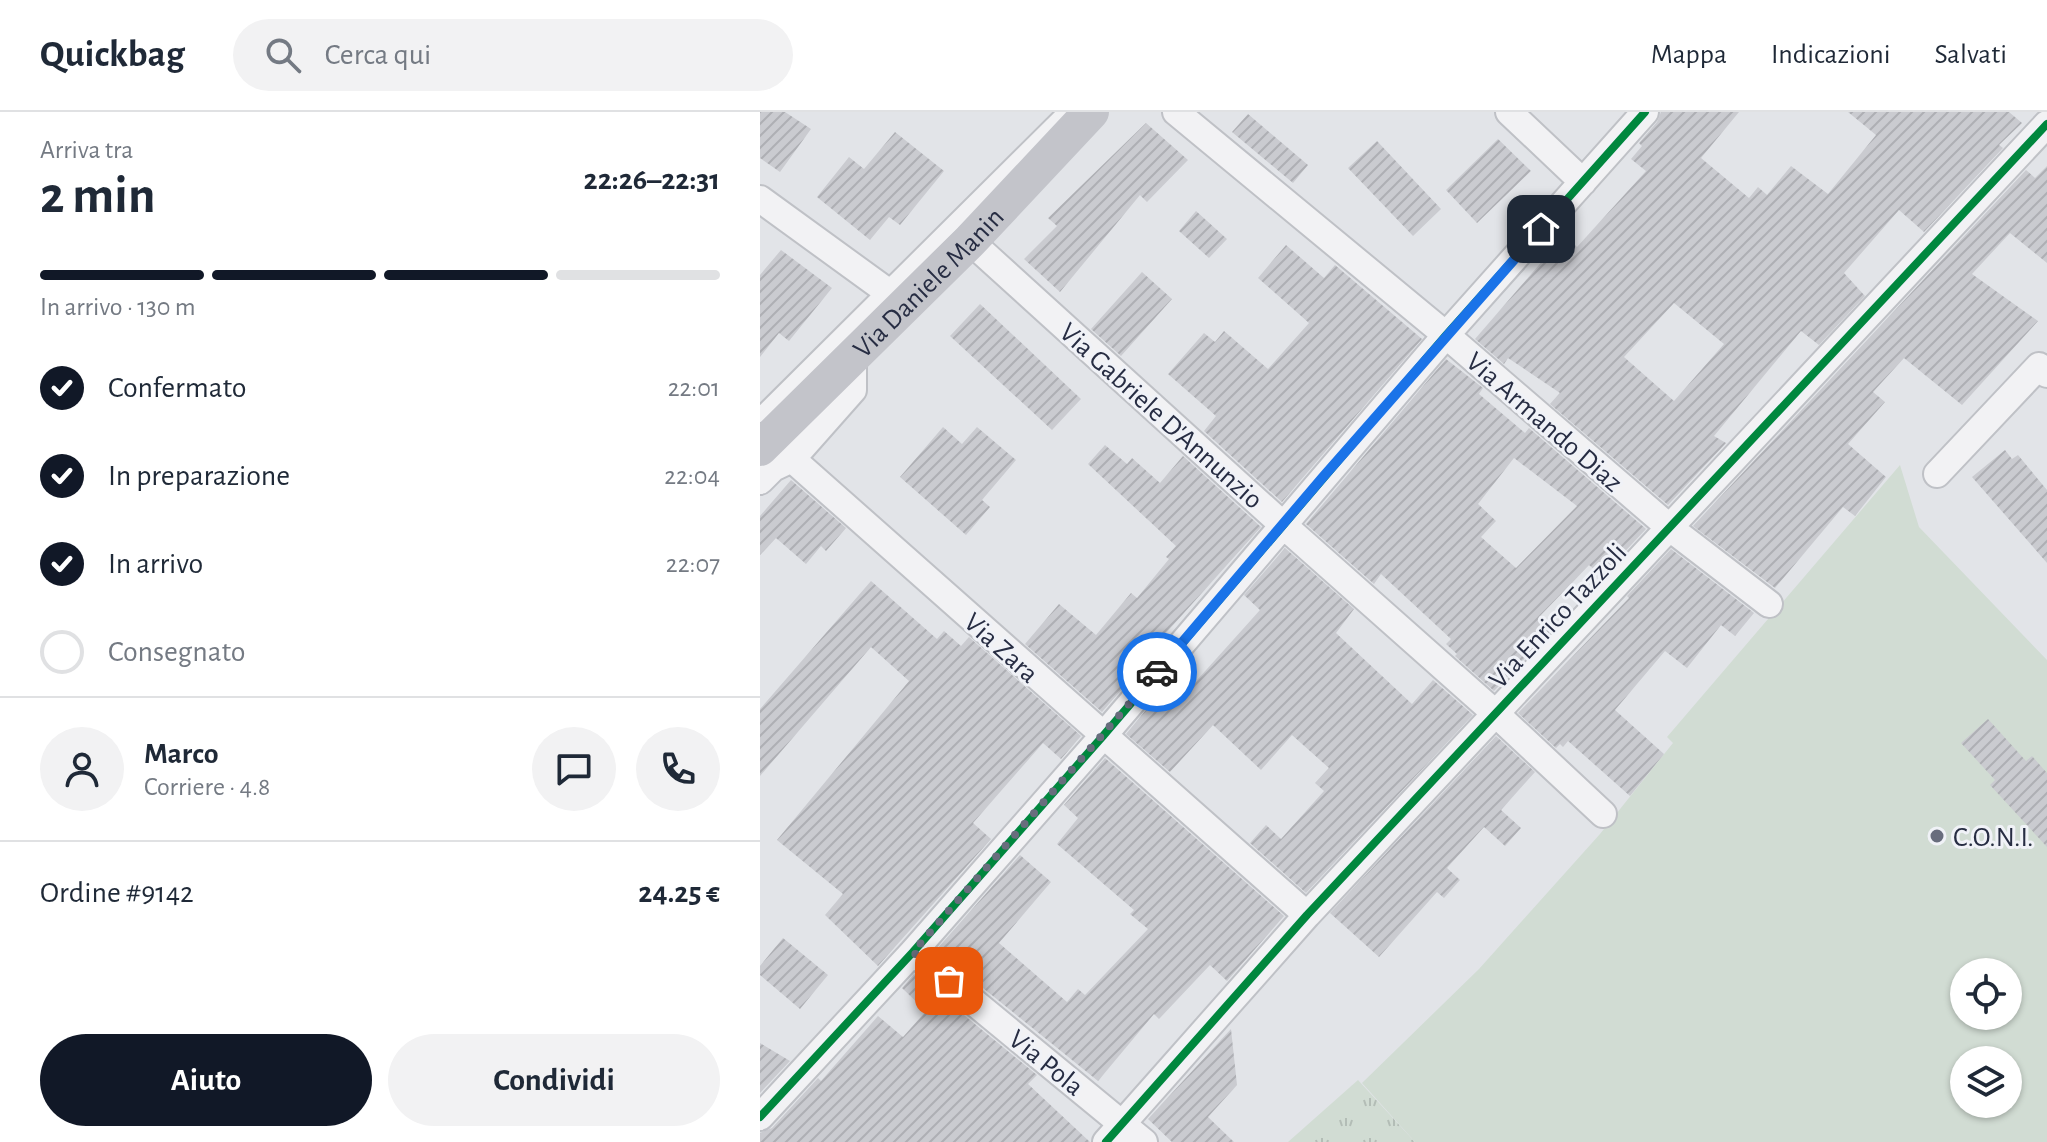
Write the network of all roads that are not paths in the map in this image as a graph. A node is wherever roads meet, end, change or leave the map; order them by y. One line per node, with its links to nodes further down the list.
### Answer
1 (1065, 112): 10 (lane)
2 (1091, 112): 9 (main road, Via Daniele Manin)
3 (1176, 112): 11 (street, Via Armando Diaz)
4 (1509, 112): 7 (street)
5 (1645, 112): 7 (street)
6 (2040, 121): 18 (street, Via Enrico Tazzoli)
7 (1583, 182): 11 (street)
8 (760, 199): 10 (street)
9 (970, 241): 10 (main road, Via Daniele Manin); 17 (street, Via Gabriele D'Annunzio)
10 (896, 297): 13 (lane); 14 (main road, Via Daniele Manin)
11 (1446, 335): 17 (street); 18 (street, Via Armando Diaz)
12 (2047, 374): 15 (street)
13 (760, 415)
14 (776, 454): 16 (street); 21 (street, Via Zara)
15 (1937, 474)
16 (760, 481)
17 (1282, 524): 20 (street, Via Gabriele D'Annunzio); 21 (street)
18 (1670, 528): 19 (street, Via Armando Diaz); 20 (street, Via Enrico Tazzoli)
19 (1769, 604)
20 (1495, 713): 22 (street, Via Gabriele D'Annunzio); 23 (street, Via Enrico Tazzoli)
21 (1103, 736): 23 (street, Via Zara); 24 (street)
22 (1603, 814)
23 (1307, 915): 26 (street, Via Enrico Tazzoli)
24 (913, 952): 25 (street); 26 (street, Via Pola)
25 (760, 1117)
26 (1114, 1133): 27 (street, Via Pola)
27 (1144, 1142)

